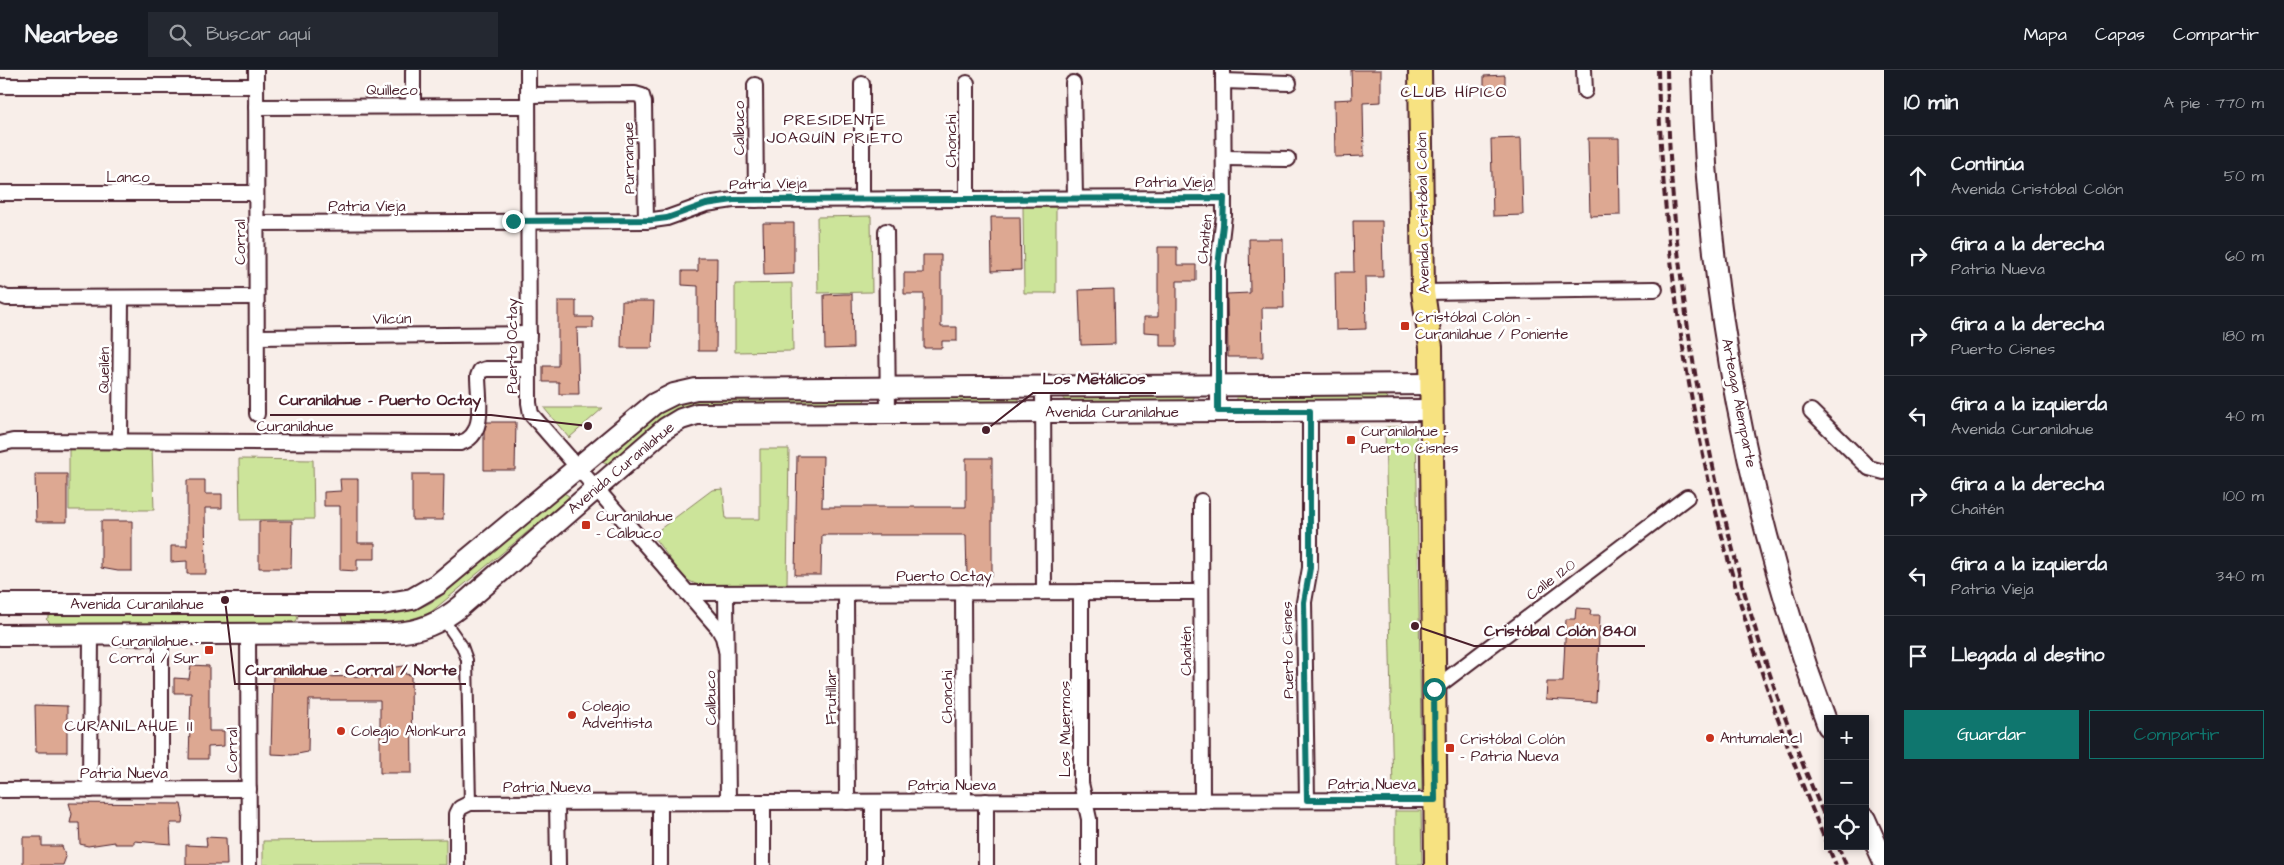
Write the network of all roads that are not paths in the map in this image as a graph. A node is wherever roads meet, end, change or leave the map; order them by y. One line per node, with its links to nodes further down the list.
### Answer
1 (256, 70): 14 (street, Corral)
2 (414, 70): 19 (street)
3 (528, 70): 17 (street, Puerto Octay)
4 (1420, 70): 34 (main road, Avenida Cristóbal Colón)
5 (1584, 70): 15 (street)
6 (1702, 70): 76 (main road, Arteaga Alemparte)
7 (1223, 75): 10 (street); 20 (street, Chaitén)
8 (967, 83): 26 (street, Chonchi)
9 (1073, 83): 24 (street)
10 (1289, 83)
11 (862, 84): 28 (street)
12 (755, 85): 27 (street, Calbuco)
13 (0, 86): 14 (street)
14 (256, 86): 18 (street, Corral)
15 (1585, 92)
16 (642, 96): 17 (street, Quilleco); 29 (street, Purranque)
17 (528, 101): 19 (street, Quilleco); 30 (street, Puerto Octay)
18 (256, 106): 19 (street, Quilleco); 23 (street, Corral)
19 (413, 106)
20 (1224, 158): 21 (street); 25 (street, Chaitén)
21 (1288, 159)
22 (0, 193): 23 (street, Lanco)
23 (256, 193): 31 (street, Corral)
24 (1075, 198): 25 (street, Patria Vieja); 26 (street, Patria Vieja)
25 (1224, 198): 42 (street, Chaitén)
26 (967, 199): 28 (street, Patria Vieja)
27 (756, 200): 28 (street, Patria Vieja); 29 (street, Patria Vieja)
28 (862, 200)
29 (646, 220): 30 (street, Patria Vieja)
30 (528, 221): 31 (street, Patria Vieja); 38 (street, Puerto Octay)
31 (256, 223): 36 (street, Corral)
32 (886, 231): 44 (street)
33 (1655, 289): 34 (street)
34 (1423, 292): 41 (main road, Avenida Cristóbal Colón)
35 (0, 295): 37 (street)
36 (256, 296): 37 (street); 39 (street, Corral)
37 (121, 298): 52 (street, Queilén)
38 (529, 334): 39 (street, Vilcún); 40 (street, Puerto Octay)
39 (257, 337): 51 (street, Corral)
40 (529, 369): 52 (street, Curanilahue); 54 (street, Puerto Octay)
41 (1431, 384): 42 (main road, Avenida Curanilahue); 45 (main road, Avenida Cristóbal Colón)
42 (1218, 385): 43 (main road, Avenida Curanilahue); 46 (street, Chaitén)
43 (1043, 386): 44 (main road, Avenida Curanilahue); 50 (street)
44 (888, 387): 49 (street); 54 (main road, Avenida Curanilahue)
45 (1431, 410): 47 (main road, Avenida Curanilahue); 75 (main road, Avenida Cristóbal Colón)
46 (1218, 411): 47 (main road, Avenida Curanilahue); 50 (main road, Avenida Curanilahue)
47 (1310, 411): 82 (street, Puerto Cisnes)
48 (1811, 411): 55 (street)
49 (888, 412): 50 (main road, Avenida Curanilahue); 56 (main road, Avenida Curanilahue)
50 (1043, 412): 61 (street)
51 (257, 414)
52 (120, 442): 53 (street, Curanilahue)
53 (0, 444)
54 (577, 468): 56 (street, Puerto Octay); 67 (main road, Avenida Curanilahue)
55 (1884, 472)
56 (596, 489): 64 (street, Puerto Octay); 68 (main road, Avenida Curanilahue)
57 (1687, 497): 75 (street, Calle 120)
58 (1201, 501): 63 (street, Chaitén)
59 (846, 592): 60 (street, Puerto Octay); 65 (street, Puerto Octay); 87 (street, Frutillar)
60 (963, 592): 61 (street, Puerto Octay); 89 (street, Chonchi)
61 (1044, 592): 62 (street, Puerto Octay)
62 (1081, 592): 63 (street, Puerto Octay); 84 (street, Los Muermos)
63 (1202, 592): 81 (street, Chaitén)
64 (687, 593): 65 (street, Puerto Octay); 74 (street, Puerto Octay)
65 (726, 593): 74 (street, Calbuco)
66 (0, 604): 67 (main road, Avenida Curanilahue)
67 (307, 604): 72 (main road)
68 (443, 620): 72 (main road, Avenida Curanilahue); 91 (street)
69 (91, 634): 70 (main road, Avenida Curanilahue); 73 (main road, Avenida Curanilahue); 80 (street)
70 (161, 634): 71 (main road, Avenida Curanilahue); 77 (street)
71 (248, 634): 72 (main road, Avenida Curanilahue); 78 (street, Corral)
72 (307, 634)
73 (0, 635)
74 (726, 650): 85 (street, Calbuco)
75 (1434, 689): 83 (main road, Avenida Cristóbal Colón)
76 (1824, 715)
77 (160, 789): 78 (street, Patria Nueva); 80 (street, Patria Nueva)
78 (249, 789): 96 (street, Corral)
79 (0, 790): 80 (street, Patria Nueva)
80 (90, 790)
81 (1202, 800): 82 (street, Patria Nueva); 84 (street, Patria Nueva)
82 (1307, 800): 83 (street, Patria Nueva)
83 (1435, 800): 104 (main road, Avenida Cristóbal Colón)
84 (1086, 801): 90 (street, Patria Nueva); 103 (street, Los Muermos)
85 (728, 802): 86 (street, Patria Nueva); 93 (street, Patria Nueva)
86 (763, 802): 87 (street, Patria Nueva); 100 (street)
87 (847, 802): 88 (street, Patria Nueva)
88 (873, 802): 89 (street, Patria Nueva); 101 (street)
89 (964, 802): 90 (street, Patria Nueva)
90 (986, 802): 102 (street)
91 (470, 803): 92 (street, Patria Nueva); 97 (street)
92 (557, 803): 93 (street, Patria Nueva); 98 (street)
93 (660, 803): 99 (street)
94 (1869, 828): 95 (main road)
95 (1884, 862)
96 (249, 865)
97 (457, 865)
98 (558, 865)
99 (660, 865)
100 (763, 865)
101 (873, 865)
102 (986, 865)
103 (1089, 865)
104 (1436, 865)

